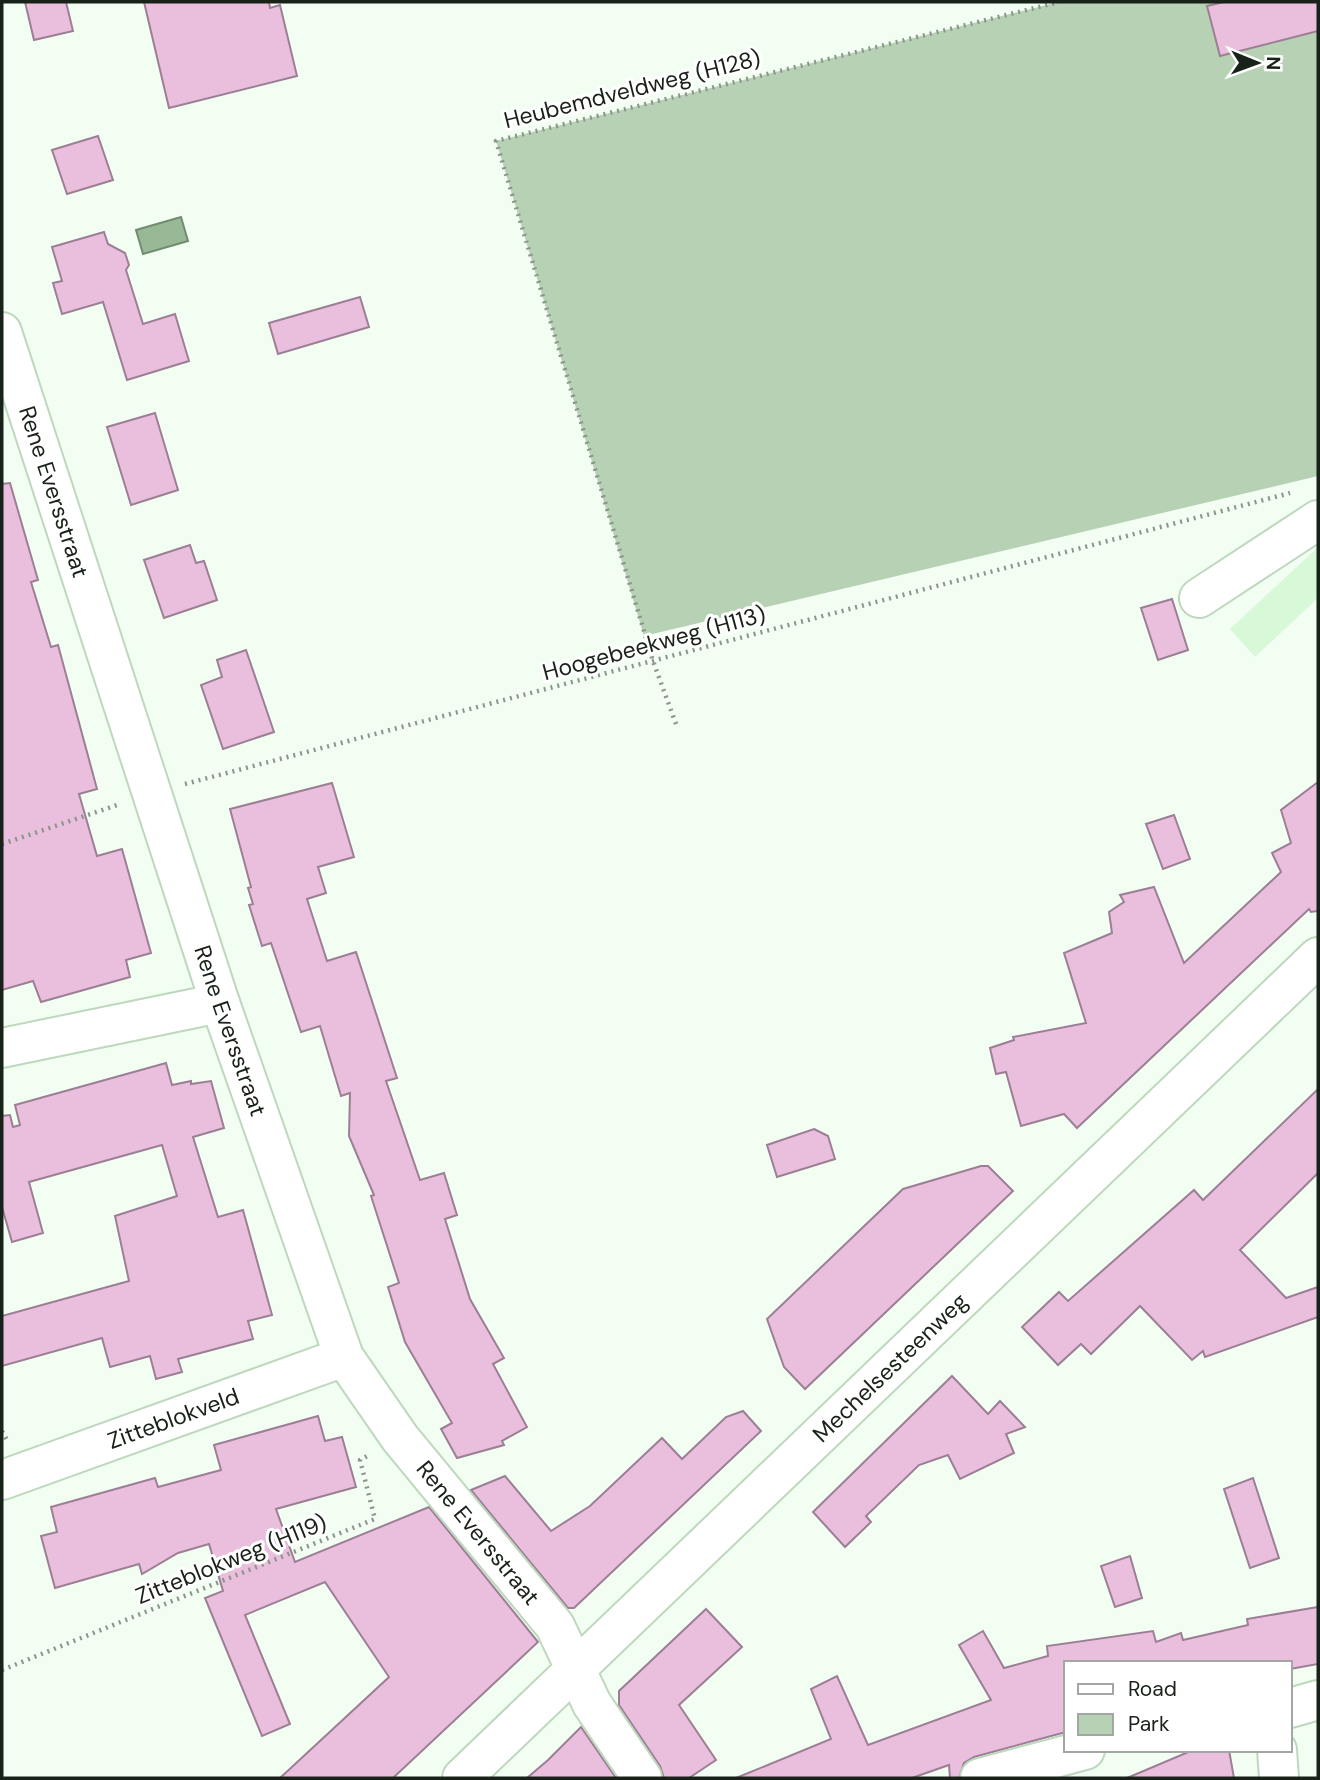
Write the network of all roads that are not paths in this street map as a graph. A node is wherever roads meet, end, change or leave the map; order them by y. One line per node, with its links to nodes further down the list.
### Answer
1 (2, 332): 5 (street, Rene Eversstraat)
2 (1318, 520): 3 (street)
3 (1199, 598)
4 (1318, 957): 9 (street, Mechelsesteenweg)
5 (220, 1003): 6 (street); 7 (street, Rene Eversstraat)
6 (2, 1048)
7 (344, 1357): 8 (street, Zitteblokveld); 9 (street, Rene Eversstraat)
8 (2, 1480)
9 (576, 1669): 14 (street, Mechelsesteenweg); 15 (street, Rene Eversstraat)
10 (1318, 1700): 11 (street)
11 (1292, 1707)
12 (1078, 1752): 16 (street)
13 (1277, 1752): 17 (street)
14 (462, 1778)
15 (642, 1778)
16 (980, 1778)
17 (1279, 1778)

